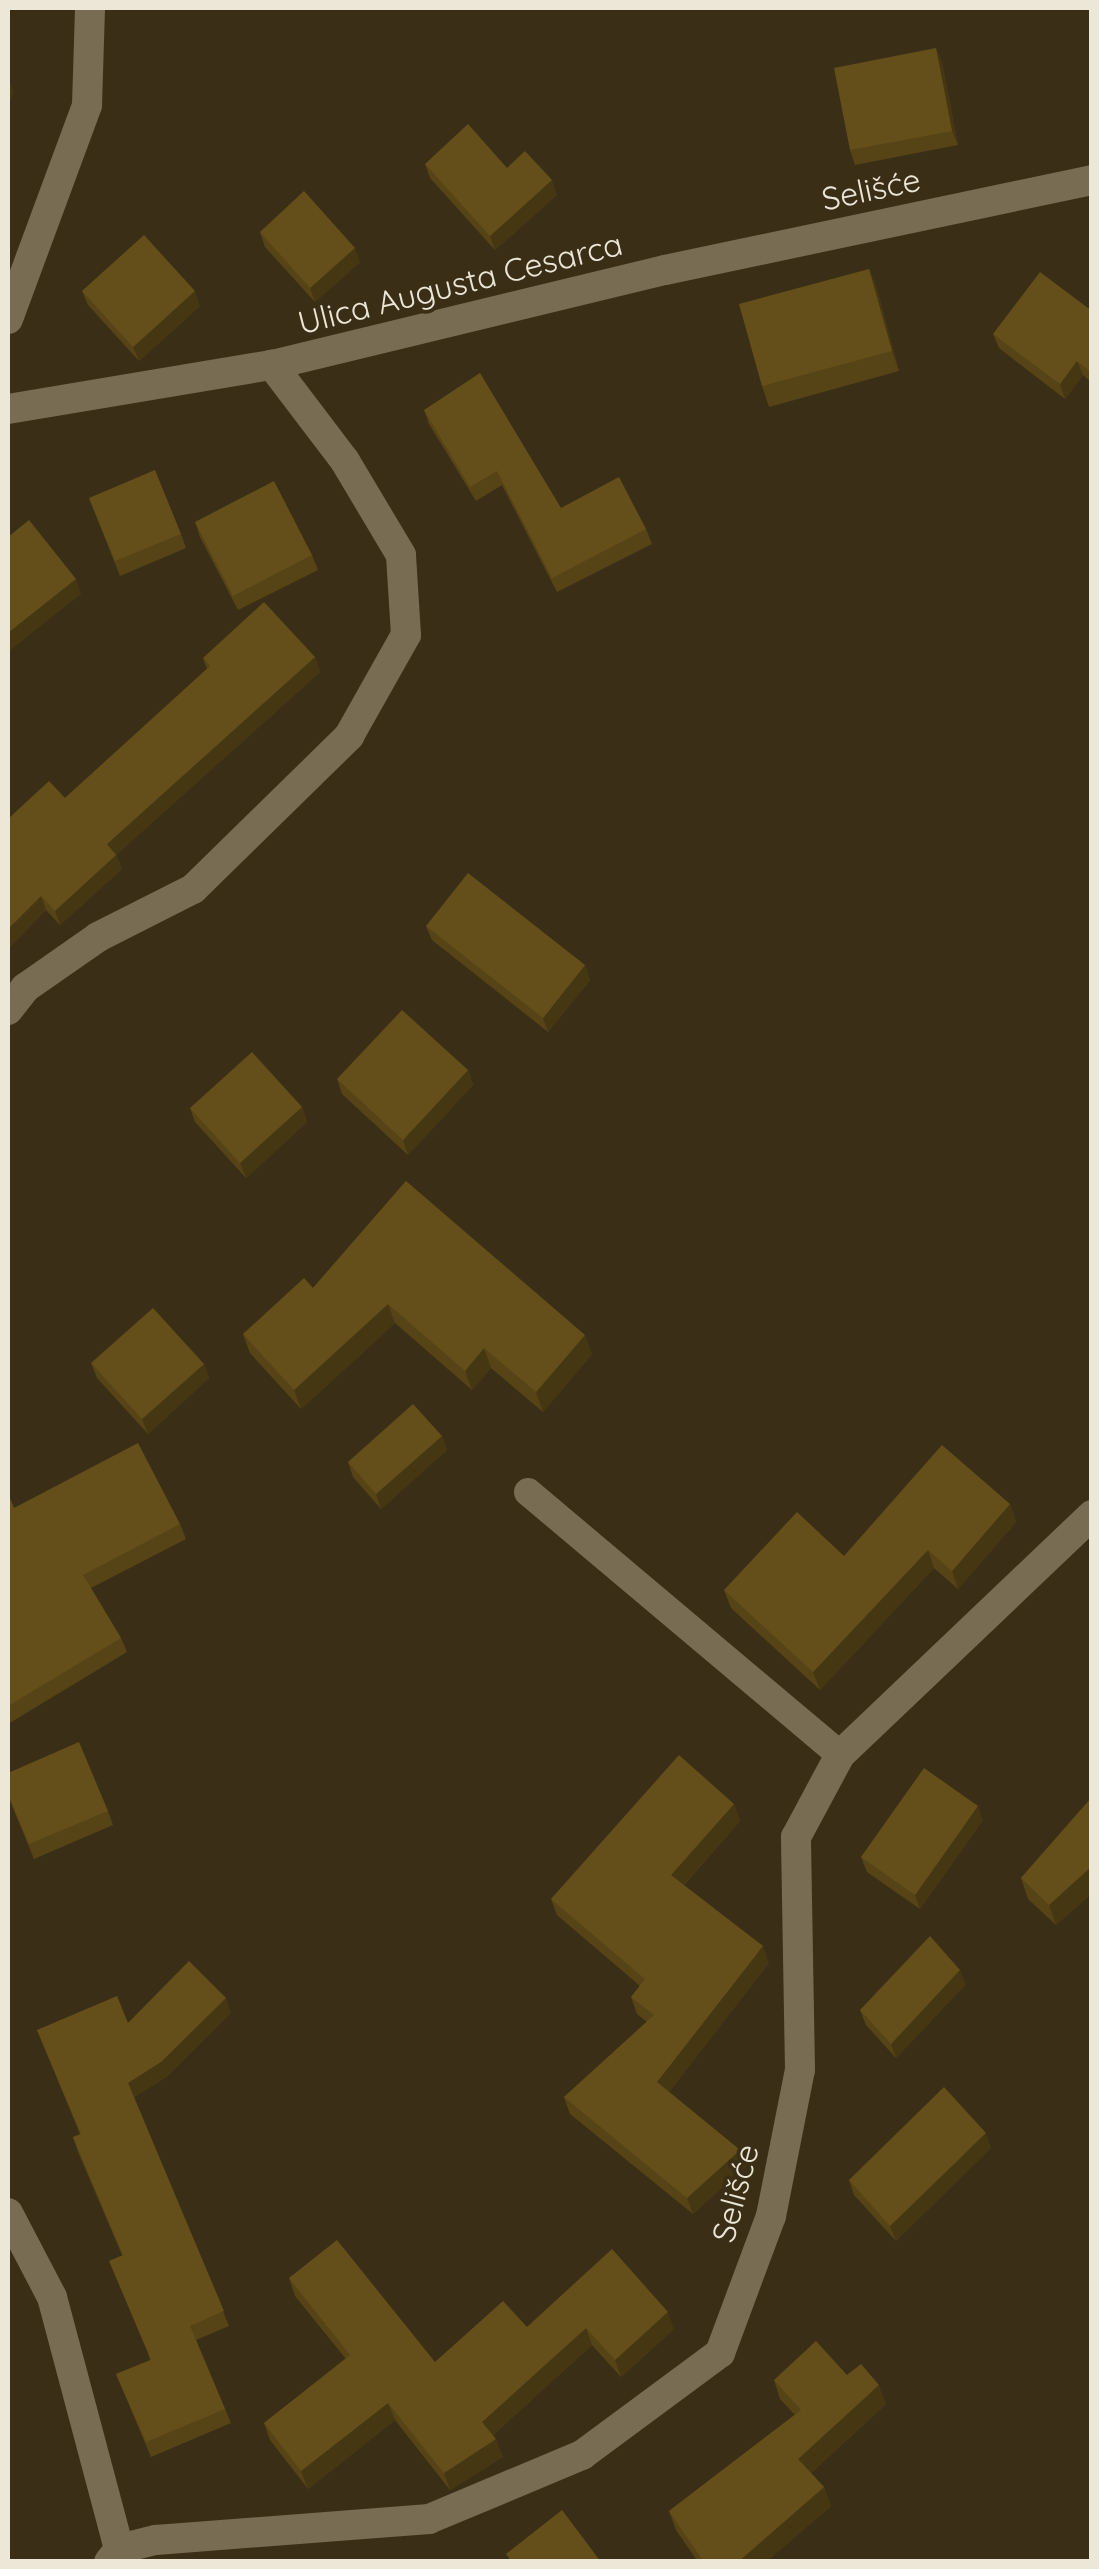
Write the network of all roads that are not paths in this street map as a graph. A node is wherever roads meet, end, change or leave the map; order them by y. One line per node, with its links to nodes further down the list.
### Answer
1 (90, 8): 4 (street)
2 (1092, 180): 3 (street, Selišće)
3 (665, 270): 5 (street, Ulica Augusta Cesarca)
4 (8, 319)
5 (272, 365): 6 (street, Ulica Augusta Cesarca); 7 (street, Ulica Augusta Cesarca)
6 (8, 409)
7 (8, 1010)
8 (528, 1492): 10 (lane)
9 (1092, 1515): 10 (street, Selišće)
10 (840, 1755): 12 (street, Selišće)
11 (8, 2213): 12 (street, Selišće)
12 (114, 2555)

